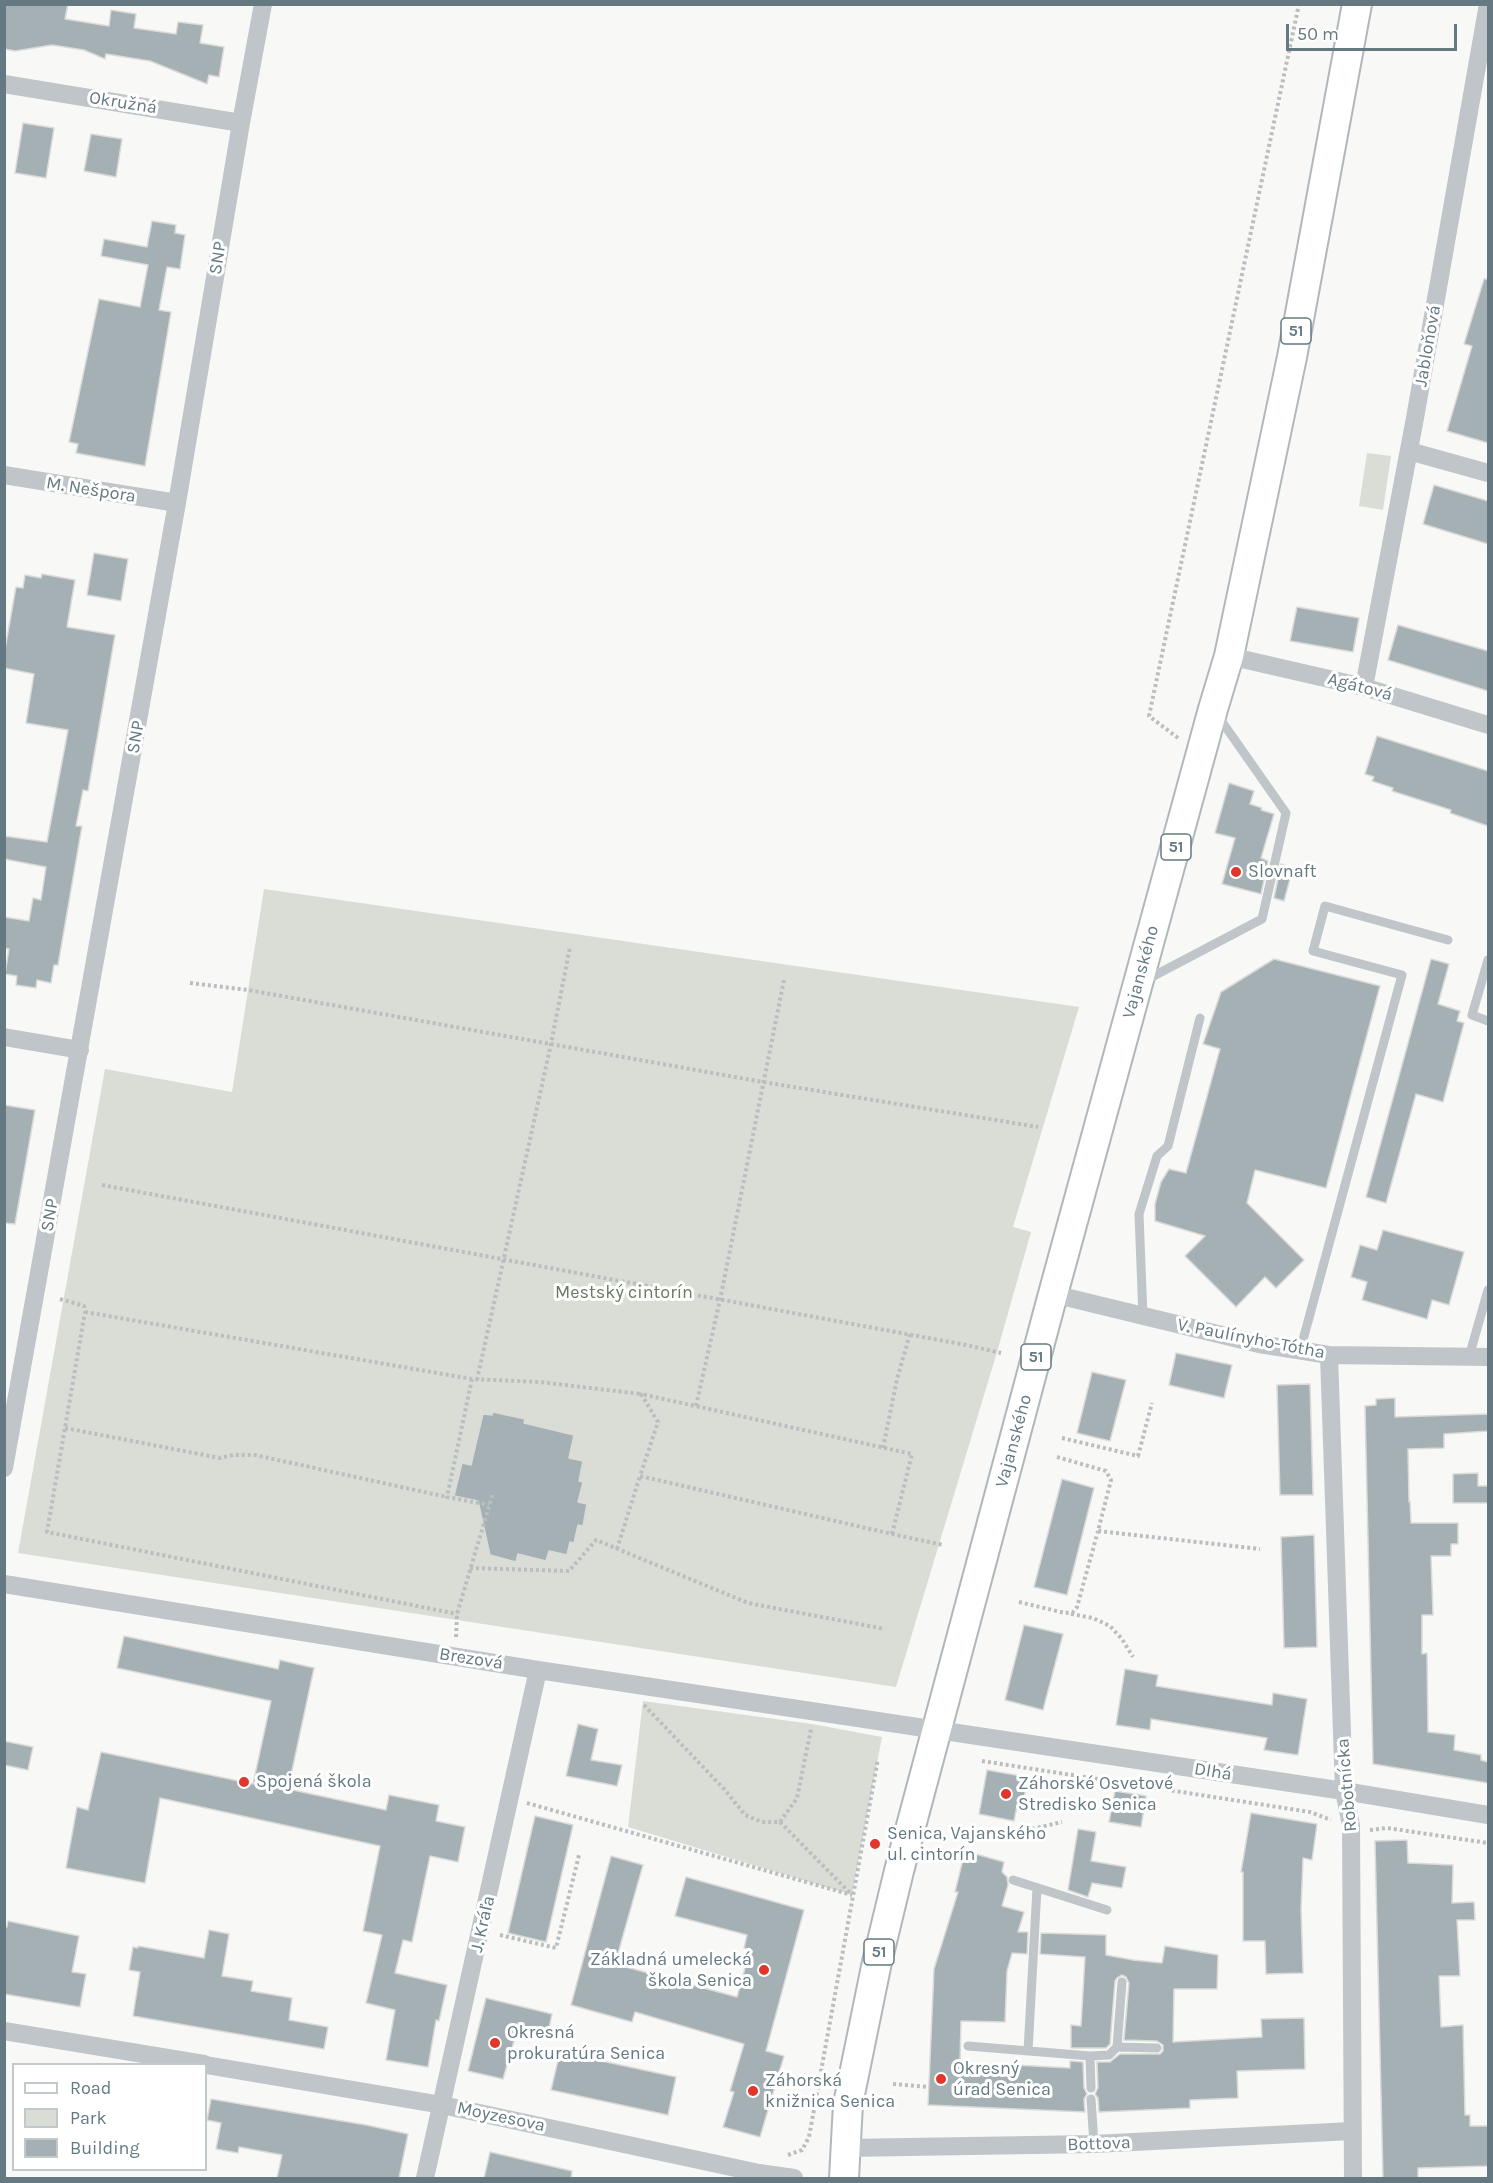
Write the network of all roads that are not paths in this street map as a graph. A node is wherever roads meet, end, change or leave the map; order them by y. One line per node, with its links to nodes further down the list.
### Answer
1 (263, 4): 6 (street, SNP)
2 (1357, 4): 11 (main road, 51)
3 (1488, 4): 4 (street, Jabloňová)
4 (1486, 34): 7 (street, Jabloňová)
5 (4, 84): 6 (street, Okružná)
6 (241, 123): 10 (street, SNP)
7 (1409, 451): 8 (street); 12 (street, Jabloňová)
8 (1488, 473)
9 (4, 475): 10 (street, M. Nešpora)
10 (177, 503): 21 (street, SNP)
11 (1229, 656): 12 (street, Agátová); 13 (main road, 51)
12 (1364, 687): 14 (street, Agátová)
13 (1213, 709): 17 (main road, Vajanského / 51); 17 (lane)
14 (1488, 725)
15 (1448, 940): 25 (lane)
16 (1488, 960): 19 (lane)
17 (1137, 984): 23 (main road, Vajanského / 51)
18 (1200, 1017): 24 (lane)
19 (1488, 1021)
20 (4, 1037): 21 (street)
21 (80, 1050): 29 (street, SNP)
22 (1488, 1290): 27 (lane)
23 (1053, 1294): 24 (street, V. Paulínyho-Tótha); 32 (main road, Vajanského / 51)
24 (1143, 1317): 25 (street, V. Paulínyho-Tótha)
25 (1300, 1351): 26 (street, V. Paulínyho-Tótha)
26 (1329, 1355): 27 (street, V. Paulínyho-Tótha); 33 (street, Robotnícka)
27 (1468, 1357): 28 (street, V. Paulínyho-Tótha)
28 (1488, 1357)
29 (4, 1468)
30 (4, 1584): 31 (street, Brezová)
31 (538, 1670): 32 (street, Brezová); 49 (street, J. Kráľa)
32 (938, 1731): 33 (street, Dlhá); 52 (main road, Vajanského / 51)
33 (1344, 1791): 34 (street, Dlhá); 50 (street, Robotnícka)
34 (1488, 1815)
35 (1012, 1880): 36 (lane)
36 (1037, 1888): 37 (lane); 43 (lane)
37 (1107, 1910)
38 (1122, 1982): 41 (lane)
39 (4, 2031): 45 (street, Moyzesova)
40 (968, 2046): 43 (lane)
41 (1117, 2046): 42 (lane); 44 (lane)
42 (1157, 2048)
43 (1028, 2051): 44 (lane)
44 (1090, 2056): 47 (lane)
45 (193, 2063)
46 (207, 2065): 49 (street, Moyzesova)
47 (1091, 2088)
48 (1091, 2099): 51 (lane)
49 (442, 2105): 53 (street, J. Kráľa); 54 (street, Moyzesova)
50 (1352, 2132): 51 (street, Bottova); 56 (street, Robotnícka)
51 (1094, 2145): 52 (street, Bottova)
52 (845, 2148): 55 (main road, Vajanského / 51)
53 (425, 2178)
54 (794, 2178)
55 (844, 2178)
56 (1353, 2178)

